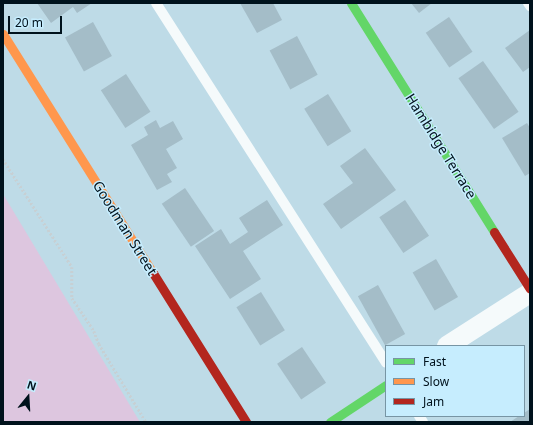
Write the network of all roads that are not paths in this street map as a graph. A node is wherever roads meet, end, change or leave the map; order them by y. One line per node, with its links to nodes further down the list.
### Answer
1 (156, 3): 9 (lane)
2 (351, 3): 6 (street, Hambidge Terrace)
3 (528, 3): 4 (lane)
4 (530, 6)
5 (3, 34): 11 (street, Goodman Street)
6 (530, 289)
7 (530, 293): 8 (street)
8 (449, 345)
9 (385, 361)
10 (385, 386): 12 (street)
11 (246, 422)
12 (330, 422)

